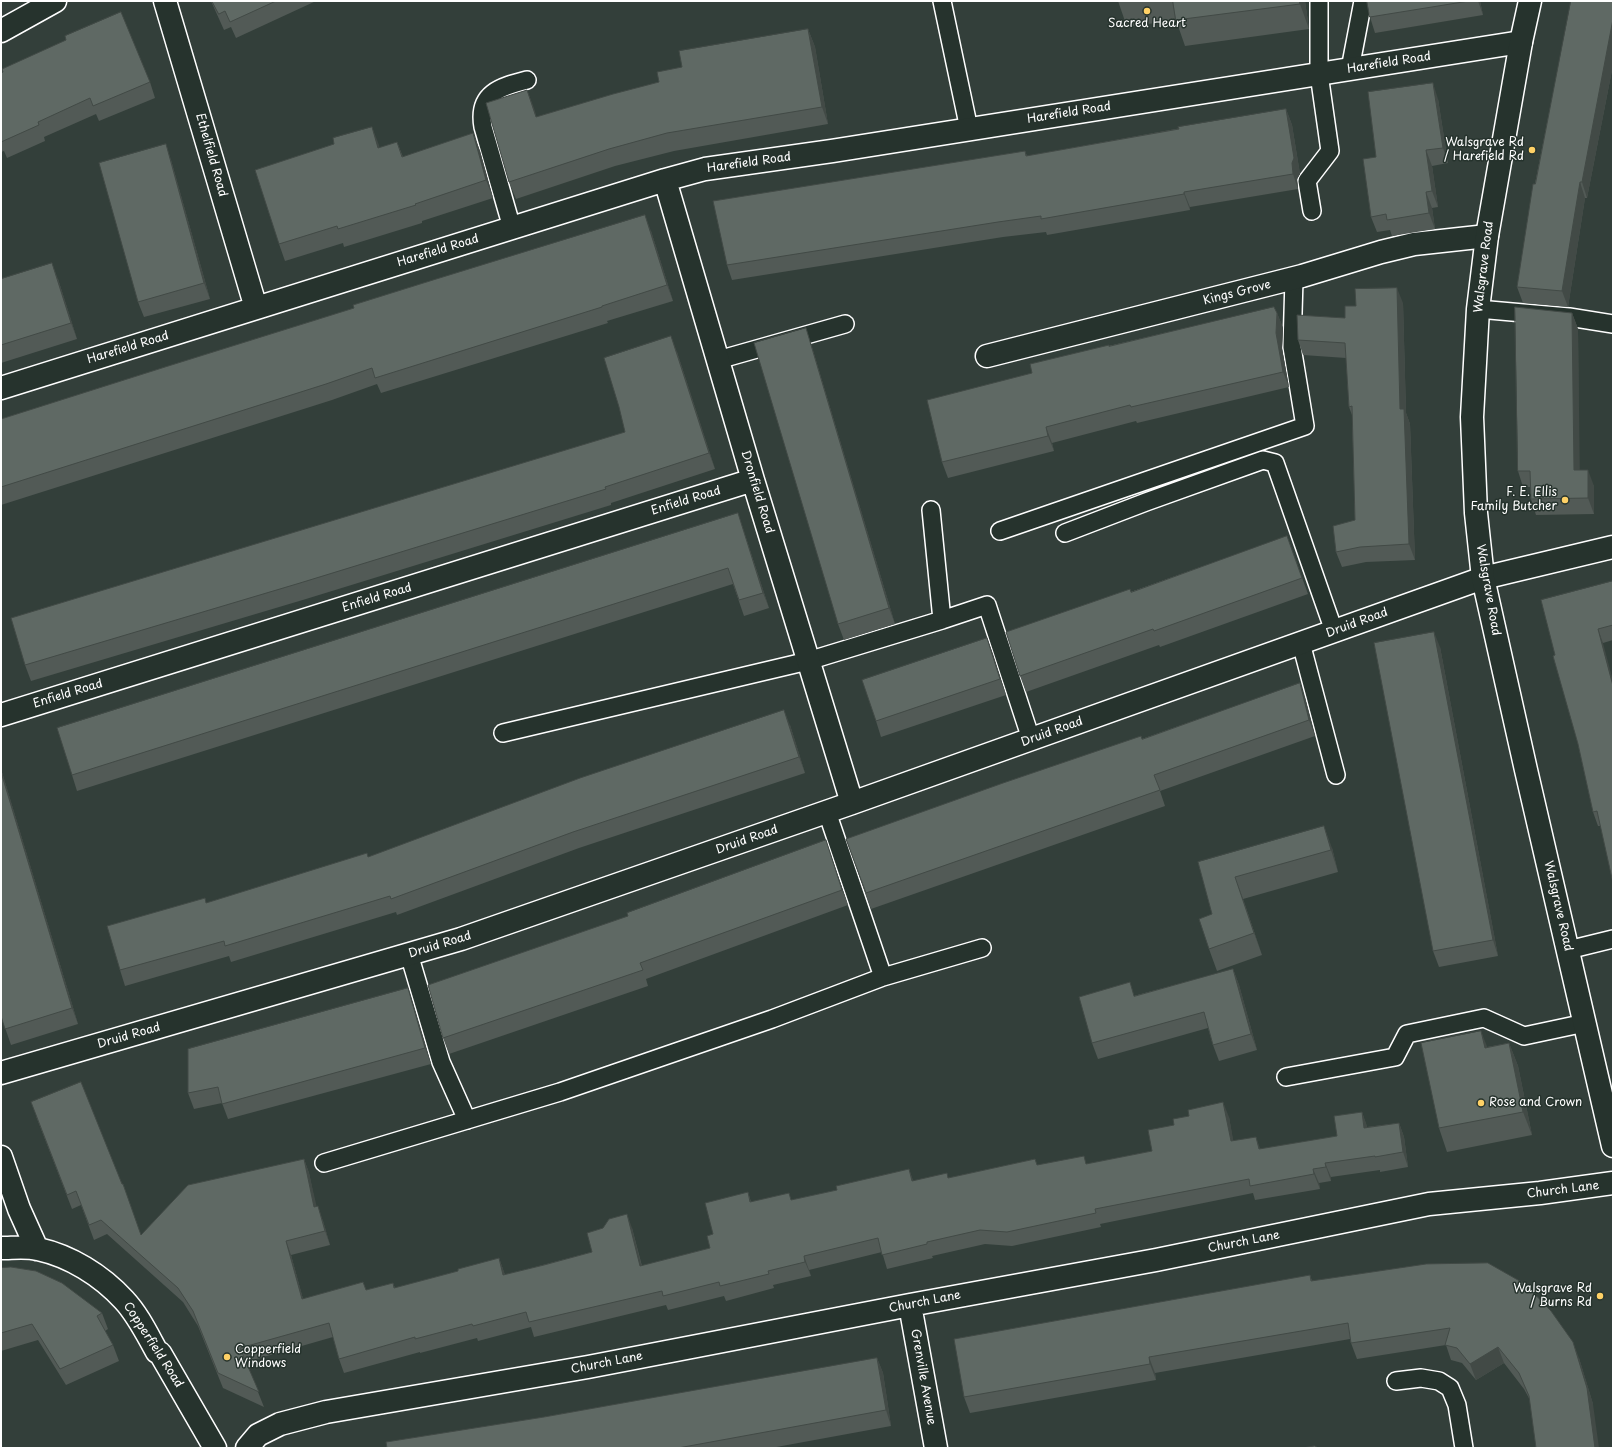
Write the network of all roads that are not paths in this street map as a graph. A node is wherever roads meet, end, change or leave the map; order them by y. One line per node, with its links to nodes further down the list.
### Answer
1 (55, 1): 7 (main road)
2 (165, 1): 18 (main road, Ethelfield Road)
3 (942, 1): 12 (lane)
4 (1319, 1): 10 (lane)
5 (1363, 1): 9 (lane)
6 (1530, 1): 8 (main road, Walsgrave Road)
7 (1, 31)
8 (1521, 42): 9 (main road, Harefield Road); 16 (main road, Walsgrave Road)
9 (1350, 69): 10 (main road, Harefield Road)
10 (1319, 74): 12 (main road, Harefield Road); 14 (lane)
11 (527, 80): 15 (lane)
12 (969, 129): 13 (main road, Harefield Road)
13 (665, 180): 15 (main road, Harefield Road); 23 (main road, Dronfield Road)
14 (1312, 211)
15 (512, 228): 18 (main road, Harefield Road)
16 (1487, 236): 17 (main road, Kings Grove); 19 (main road, Walsgrave Road)
17 (1294, 279): 22 (main road, Kings Grove); 27 (lane)
18 (256, 308): 24 (main road, Harefield Road)
19 (1478, 309): 21 (lane); 30 (main road, Walsgrave Road)
20 (845, 324): 23 (lane)
21 (1613, 324)
22 (987, 356)
23 (718, 360): 25 (main road, Dronfield Road)
24 (1, 388)
25 (753, 480): 34 (main road, Dronfield Road); 35 (main road, Enfield Road)
26 (931, 510): 31 (lane)
27 (1000, 531)
28 (1065, 533): 32 (lane)
29 (1613, 547): 30 (main road, Druid Road)
30 (1483, 578): 32 (main road, Druid Road); 43 (main road, Walsgrave Road)
31 (942, 620): 34 (lane); 37 (lane)
32 (1334, 631): 33 (main road, Druid Road)
33 (1301, 643): 37 (main road, Druid Road); 38 (lane)
34 (808, 661): 36 (lane); 39 (main road, Dronfield Road)
35 (1, 715)
36 (503, 734)
37 (1031, 739): 39 (main road, Druid Road)
38 (1336, 775)
39 (852, 803): 40 (main road, Druid Road)
40 (827, 812): 44 (main road, Druid Road); 45 (lane)
41 (1613, 939): 43 (lane)
42 (982, 948): 45 (lane)
43 (1568, 950): 46 (main road, Walsgrave Road)
44 (409, 954): 47 (main road, Druid Road); 49 (lane)
45 (883, 977): 49 (lane)
46 (1585, 1023): 48 (lane); 50 (main road, Walsgrave Road)
47 (1, 1073)
48 (1286, 1077)
49 (467, 1120): 52 (lane)
50 (1613, 1146)
51 (1, 1157): 55 (main road)
52 (324, 1163)
53 (1613, 1183): 56 (main road, Church Lane)
54 (1, 1248): 55 (main road, Copperfield Road)
55 (37, 1249): 58 (main road, Copperfield Road)
56 (910, 1305): 59 (main road, Church Lane); 60 (main road, Grenville Avenue)
57 (1396, 1381): 61 (lane)
58 (215, 1448)
59 (247, 1448)
60 (936, 1448)
61 (1464, 1448)

